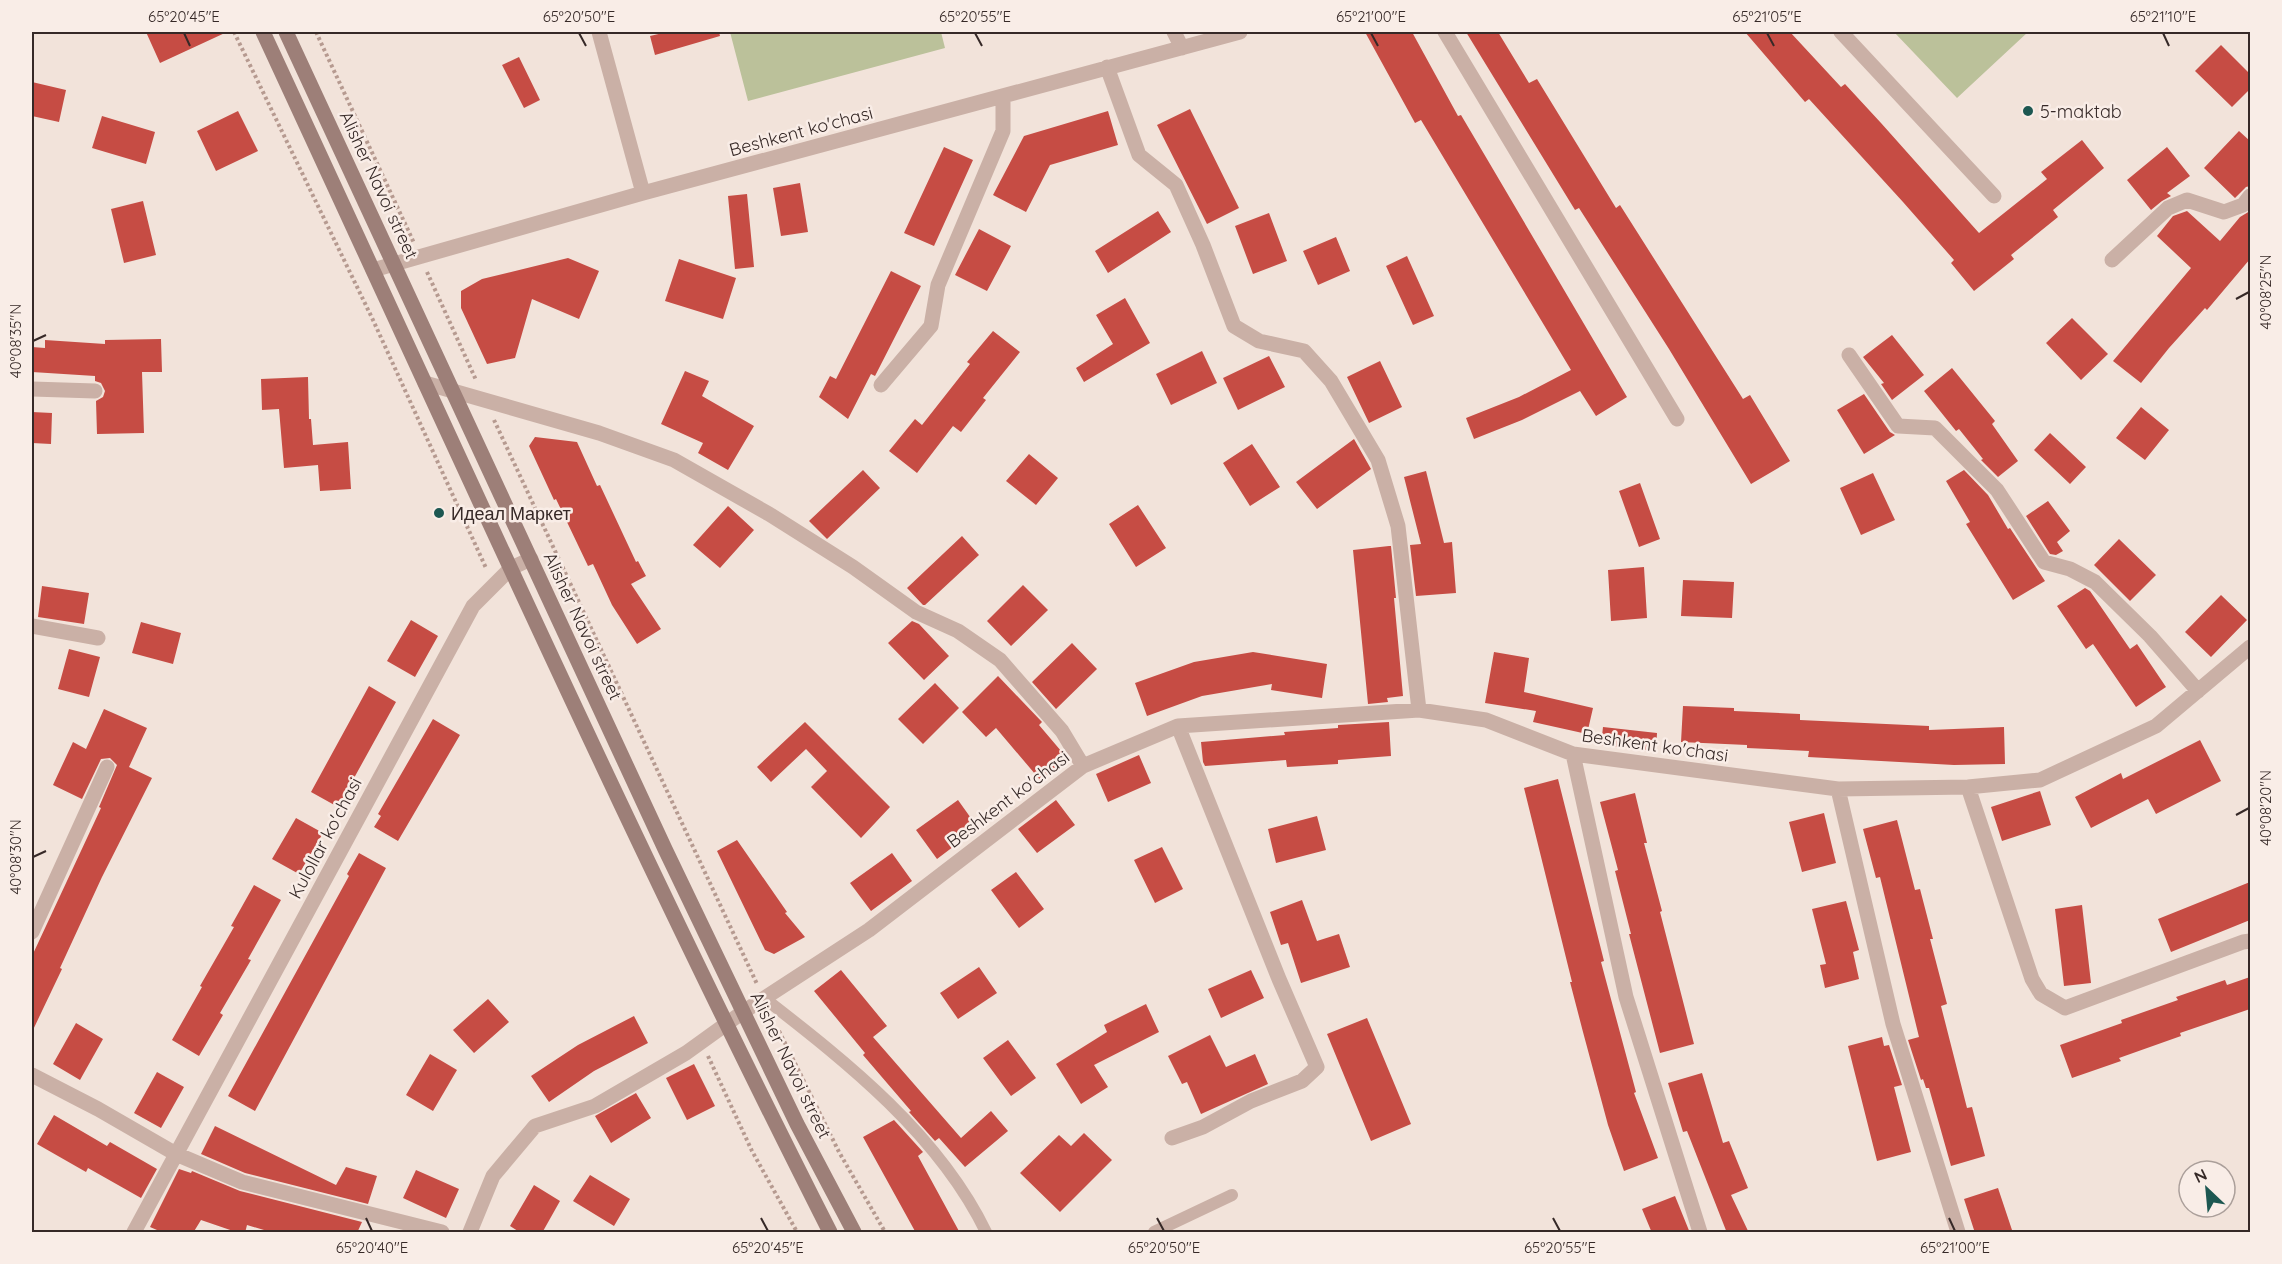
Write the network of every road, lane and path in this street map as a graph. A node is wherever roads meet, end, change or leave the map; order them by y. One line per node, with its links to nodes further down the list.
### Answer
1 (234, 32): 30 (path)
2 (263, 32): 19 (main road)
3 (286, 32): 18 (main road, Alisher Navoi street)
4 (316, 32): 16 (path)
5 (599, 32): 13 (street)
6 (1174, 32): 10 (street)
7 (1240, 32): 10 (street, Beshkent ko'chasi)
8 (1445, 32): 27 (street)
9 (1841, 32): 14 (street)
10 (1182, 48): 11 (street, Beshkent ko'chasi)
11 (1107, 67): 12 (street, Beshkent ko'chasi); 35 (street)
12 (1003, 96): 13 (street, Beshkent ko'chasi); 22 (street)
13 (643, 193): 16 (street, Beshkent ko'chasi)
14 (1994, 196)
15 (2250, 196): 17 (street)
16 (419, 256): 18 (street, Beshkent ko'chasi); 26 (path)
17 (2112, 260)
18 (393, 263): 19 (street, Beshkent ko'chasi); 24 (main road, Alisher Navoi street)
19 (373, 270): 21 (main road)
20 (1849, 355): 34 (street)
21 (425, 383): 24 (street); 29 (main road)
22 (881, 385)
23 (32, 389): 25 (street)
24 (452, 389): 26 (street); 28 (main road, Alisher Navoi street)
25 (95, 391)
26 (484, 399): 38 (street); 44 (path)
27 (1677, 419)
28 (531, 559): 29 (street, Kulollar ko'chasi); 45 (main road, Alisher Navoi street)
29 (511, 568): 30 (street, Kulollar ko'chasi); 46 (main road)
30 (494, 585): 51 (street, Kulollar ko'chasi)
31 (32, 626): 32 (street)
32 (98, 638)
33 (2250, 647): 34 (street, Beshkent ko'chasi)
34 (2198, 691): 40 (street, Beshkent ko'chasi)
35 (1419, 710): 36 (street, Beshkent ko'chasi); 37 (street, Beshkent ko'chasi)
36 (1178, 726): 38 (street, Beshkent ko'chasi); 50 (street)
37 (1573, 754): 41 (street, Beshkent ko'chasi); 62 (street)
38 (1083, 766): 44 (street, Beshkent ko'chasi)
39 (107, 767): 42 (street)
40 (1968, 787): 41 (street, Beshkent ko'chasi); 43 (street)
41 (1838, 789): 63 (street)
42 (32, 932)
43 (2250, 941)
44 (764, 999): 45 (street, Beshkent ko'chasi); 60 (lane)
45 (743, 1012): 46 (street, Beshkent ko'chasi); 58 (main road, Alisher Navoi street)
46 (726, 1024): 48 (street); 57 (main road)
47 (779, 1030): 59 (path)
48 (702, 1042): 55 (street); 56 (path)
49 (32, 1075): 51 (street)
50 (1172, 1137)
51 (176, 1154): 53 (street, Kulollar ko'chasi); 54 (street)
52 (1232, 1195): 61 (lane)
53 (134, 1233)
54 (442, 1233)
55 (470, 1233)
56 (797, 1233)
57 (830, 1233)
58 (854, 1233)
59 (885, 1233)
60 (986, 1233)
61 (1154, 1233)
62 (1700, 1233)
63 (1958, 1233)

